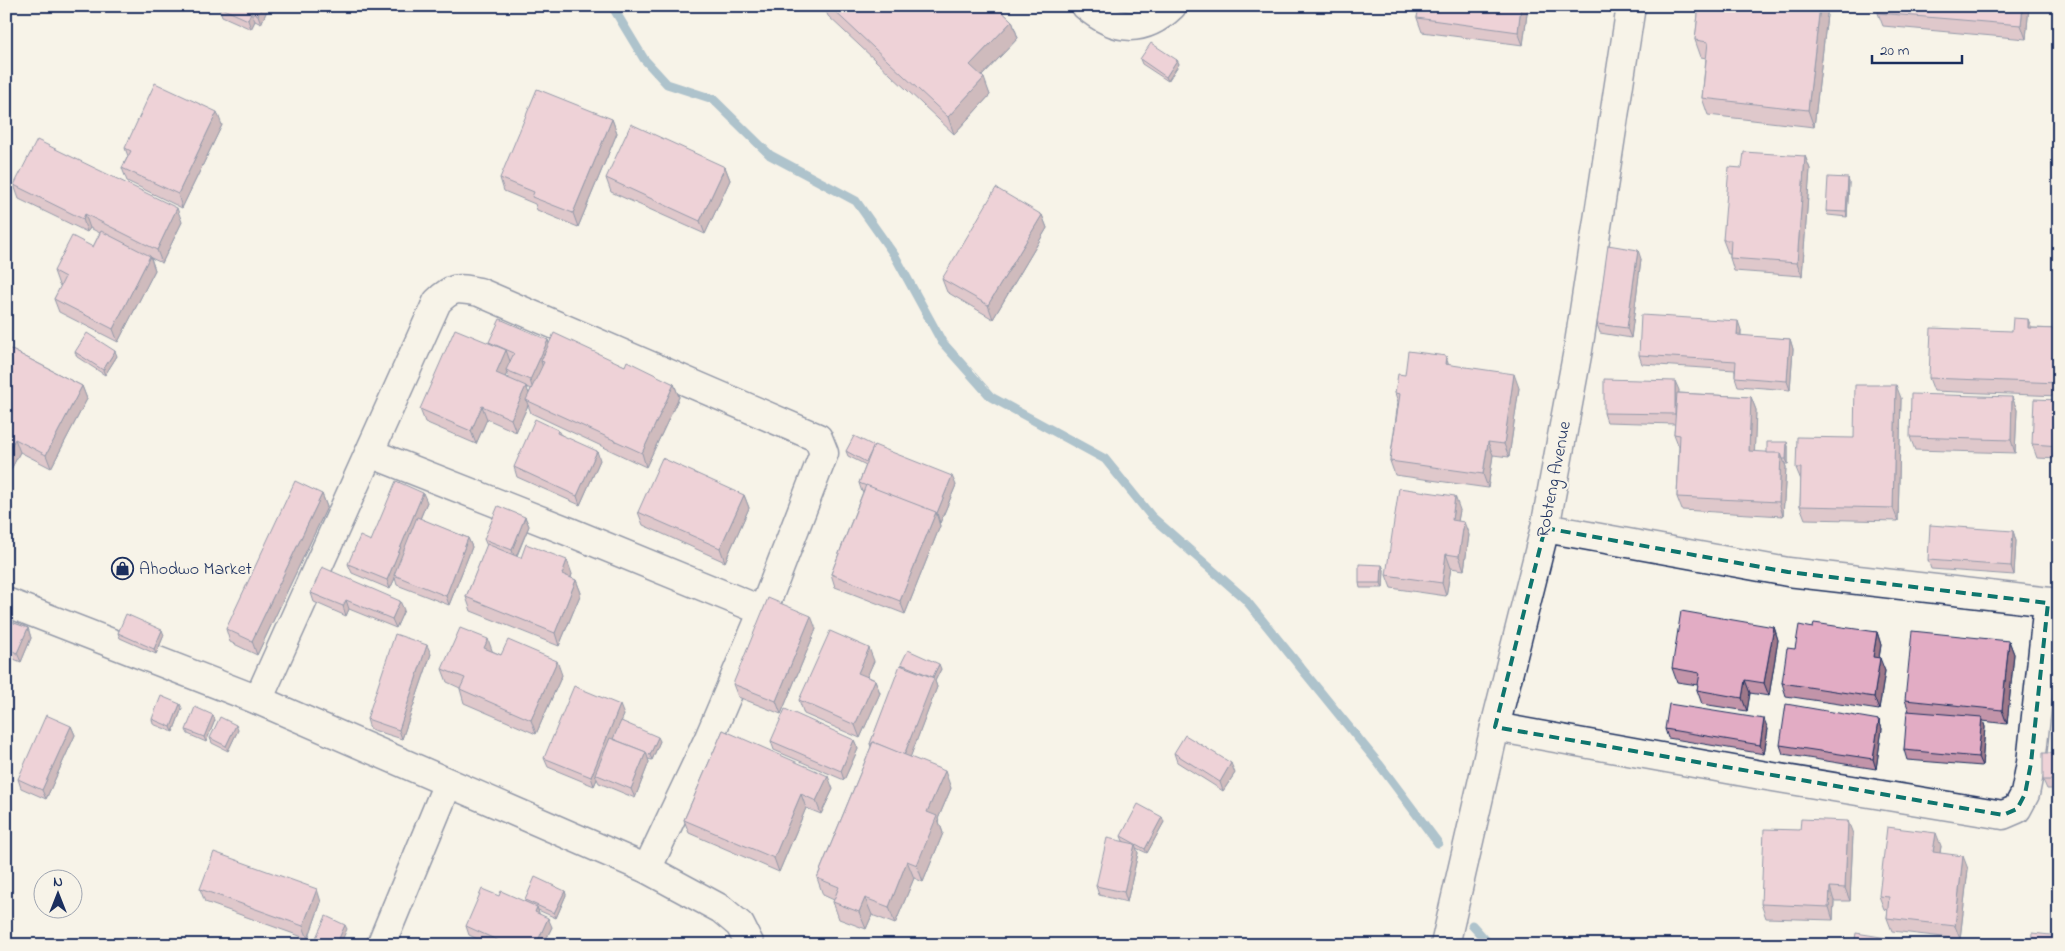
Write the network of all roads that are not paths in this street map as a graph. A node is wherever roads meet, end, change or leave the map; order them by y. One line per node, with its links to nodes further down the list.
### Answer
1 (1086, 6): 2 (street)
2 (1172, 6)
3 (1631, 6): 5 (street, Robteng Avenue)
4 (370, 453): 8 (street); 8 (street); 9 (street)
5 (1545, 528): 7 (street); 10 (street, Robteng Avenue)
6 (6, 602): 9 (street)
7 (2053, 603): 10 (street)
8 (763, 611): 12 (street)
9 (258, 700): 11 (street)
10 (1495, 727): 15 (street, Robteng Avenue)
11 (448, 784): 12 (street); 13 (street)
12 (648, 869): 14 (street)
13 (380, 945)
14 (750, 945)
15 (1445, 945)

